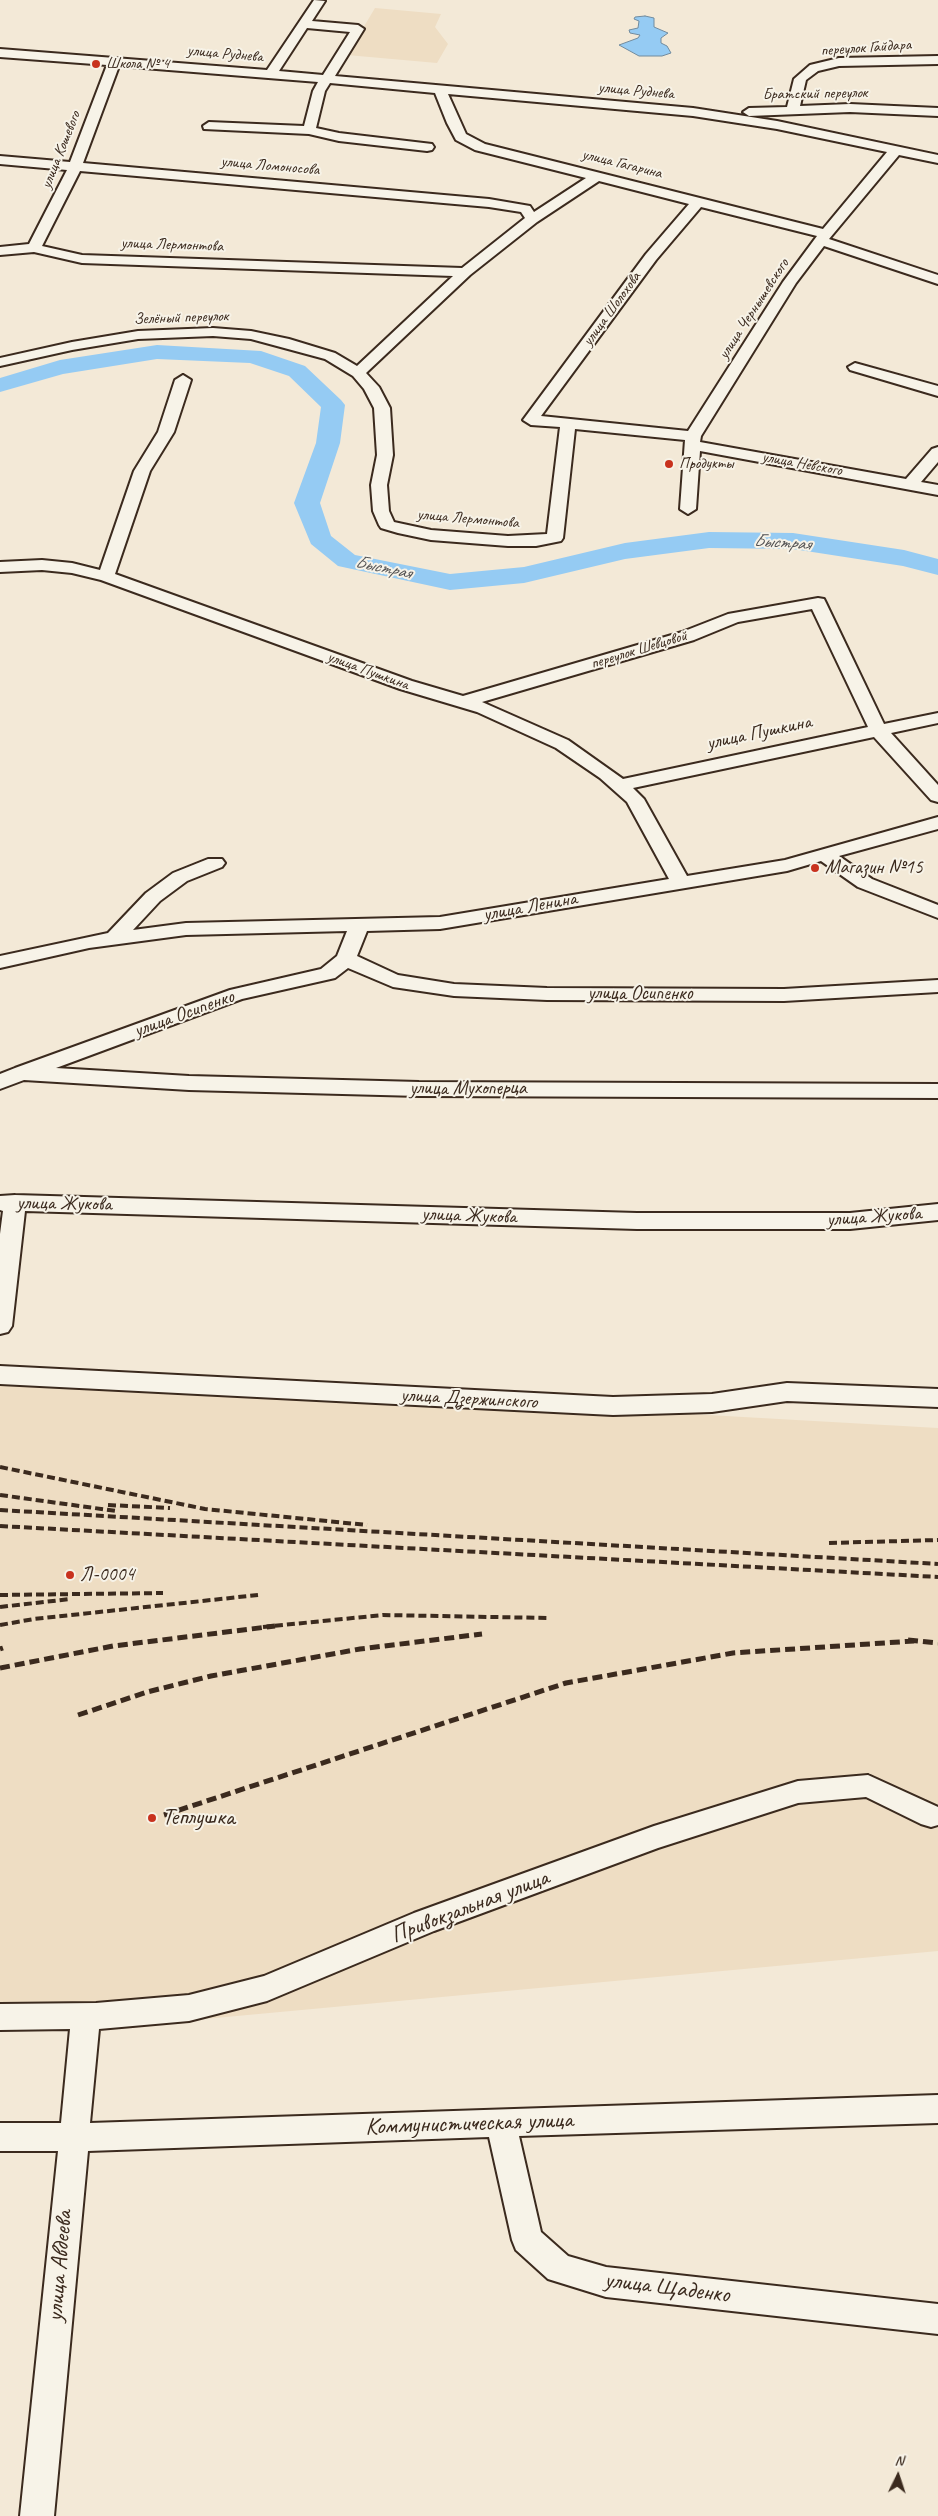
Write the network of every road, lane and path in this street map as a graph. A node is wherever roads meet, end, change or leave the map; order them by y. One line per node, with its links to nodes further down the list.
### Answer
1 (319, 1): 2 (street)
2 (303, 24): 6 (street); 7 (street)
3 (0, 53): 5 (street, улица Руднева)
4 (938, 60): 9 (street, переулок Гайдара)
5 (114, 62): 6 (street, улица Руднева); 18 (street, улица Кошевого)
6 (271, 74): 7 (street, улица Руднева)
7 (328, 80): 8 (street, улица Руднева); 13 (street)
8 (440, 89): 10 (street, улица Руднева); 19 (street, улица Гагарина)
9 (793, 109): 10 (street, Братский переулок); 11 (street, Братский переулок)
10 (692, 112): 15 (street, улица Руднева)
11 (938, 112)
12 (209, 126): 13 (street)
13 (309, 130): 14 (street)
14 (427, 147)
15 (897, 149): 16 (street, улица Руднева); 23 (street, улица Чернышевского)
16 (938, 159)
17 (0, 160): 18 (street, улица Ломоносова)
18 (75, 167): 21 (street, улица Ломоносова); 24 (street, улица Кошевого)
19 (597, 176): 20 (street, улица Гагарина); 21 (street)
20 (698, 202): 23 (street, улица Гагарина); 35 (street, улица Шолохова)
21 (532, 219): 27 (street)
22 (8, 236): 24 (street, улица Лермонтова)
23 (824, 237): 28 (street, улица Гагарина); 37 (street, улица Чернышевского)
24 (38, 242): 25 (street, улица Лермонтова); 27 (street, улица Лермонтова)
25 (0, 251)
26 (932, 266): 28 (street)
27 (465, 272): 32 (street)
28 (921, 274): 29 (street, улица Гагарина)
29 (938, 280)
30 (0, 362): 32 (street, Зелёный переулок)
31 (855, 367): 34 (street)
32 (358, 373): 36 (street, улица Лермонтова)
33 (183, 380): 43 (street)
34 (938, 391)
35 (531, 420): 36 (street, улица Невского)
36 (568, 424): 37 (street, улица Невского)
37 (693, 440): 39 (street, улица Невского); 41 (street, улица Чернышевского)
38 (938, 452): 39 (street)
39 (911, 484): 40 (street, улица Невского)
40 (938, 490)
41 (688, 509)
42 (0, 567): 43 (street, улица Пушкина)
43 (106, 576): 44 (street, улица Пушкина)
44 (462, 702): 46 (street, переулок Шевцовой); 47 (street, улица Пушкина)
45 (938, 718): 46 (street, улица Пушкина)
46 (878, 730): 47 (street, улица Пушкина); 48 (street)
47 (620, 785): 52 (street, улица Пушкина)
48 (938, 796)
49 (938, 822): 50 (street, улица Ленина)
50 (823, 854): 52 (street, улица Ленина); 53 (street)
51 (215, 863): 55 (street)
52 (680, 881): 54 (street, улица Ленина)
53 (938, 912)
54 (359, 926): 55 (street, улица Ленина); 56 (street)
55 (115, 938): 57 (street, улица Ленина)
56 (346, 959): 58 (street, улица Осипенко); 59 (street, улица Осипенко)
57 (0, 962)
58 (938, 986)
59 (22, 1074): 60 (street, улица Мухоперца); 61 (street, улица Мухоперца)
60 (0, 1082)
61 (938, 1091)
62 (7, 1202): 63 (street, улица Жукова); 64 (street)
63 (938, 1212)
64 (0, 1326)
65 (0, 1375): 66 (street, улица Дзержинского)
66 (938, 1398)
67 (931, 1816): 68 (street, Привокзальная улица)
68 (86, 2016): 69 (street, Привокзальная улица); 73 (street, улица Авдеева)
69 (0, 2017)
70 (938, 2109): 71 (street, Коммунистическая улица)
71 (501, 2123): 73 (street, Коммунистическая улица); 74 (street, улица Щаденко)
72 (0, 2137): 73 (street, Коммунистическая улица)
73 (72, 2138): 75 (street, улица Авдеева)
74 (938, 2319)
75 (37, 2516)

